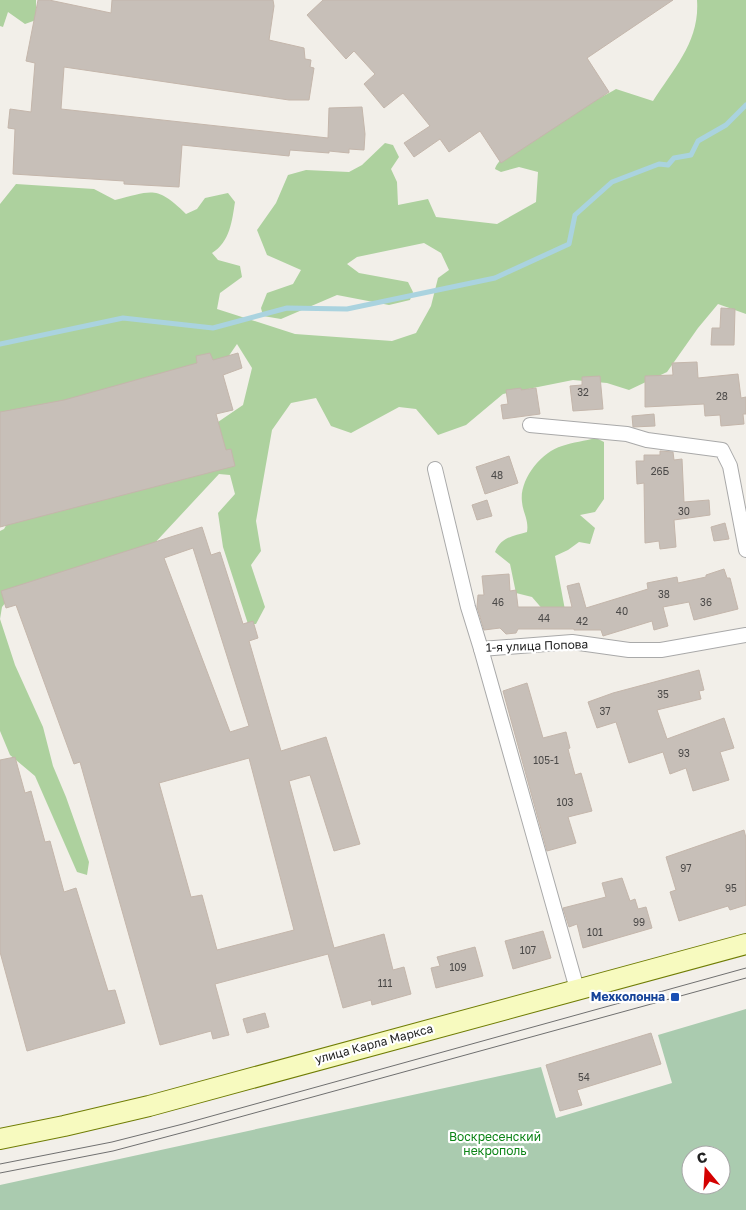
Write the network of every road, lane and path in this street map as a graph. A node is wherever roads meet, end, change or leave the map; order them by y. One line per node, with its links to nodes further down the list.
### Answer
1 (530, 425): 3 (street)
2 (435, 469): 5 (street, 1-я улица Попова)
3 (746, 550)
4 (746, 635): 5 (street, 1-я улица Попова)
5 (481, 649): 7 (street)
6 (746, 944): 7 (main road, улица Карла Маркса)
7 (577, 989): 8 (main road, улица Карла Маркса)
8 (0, 1139)

